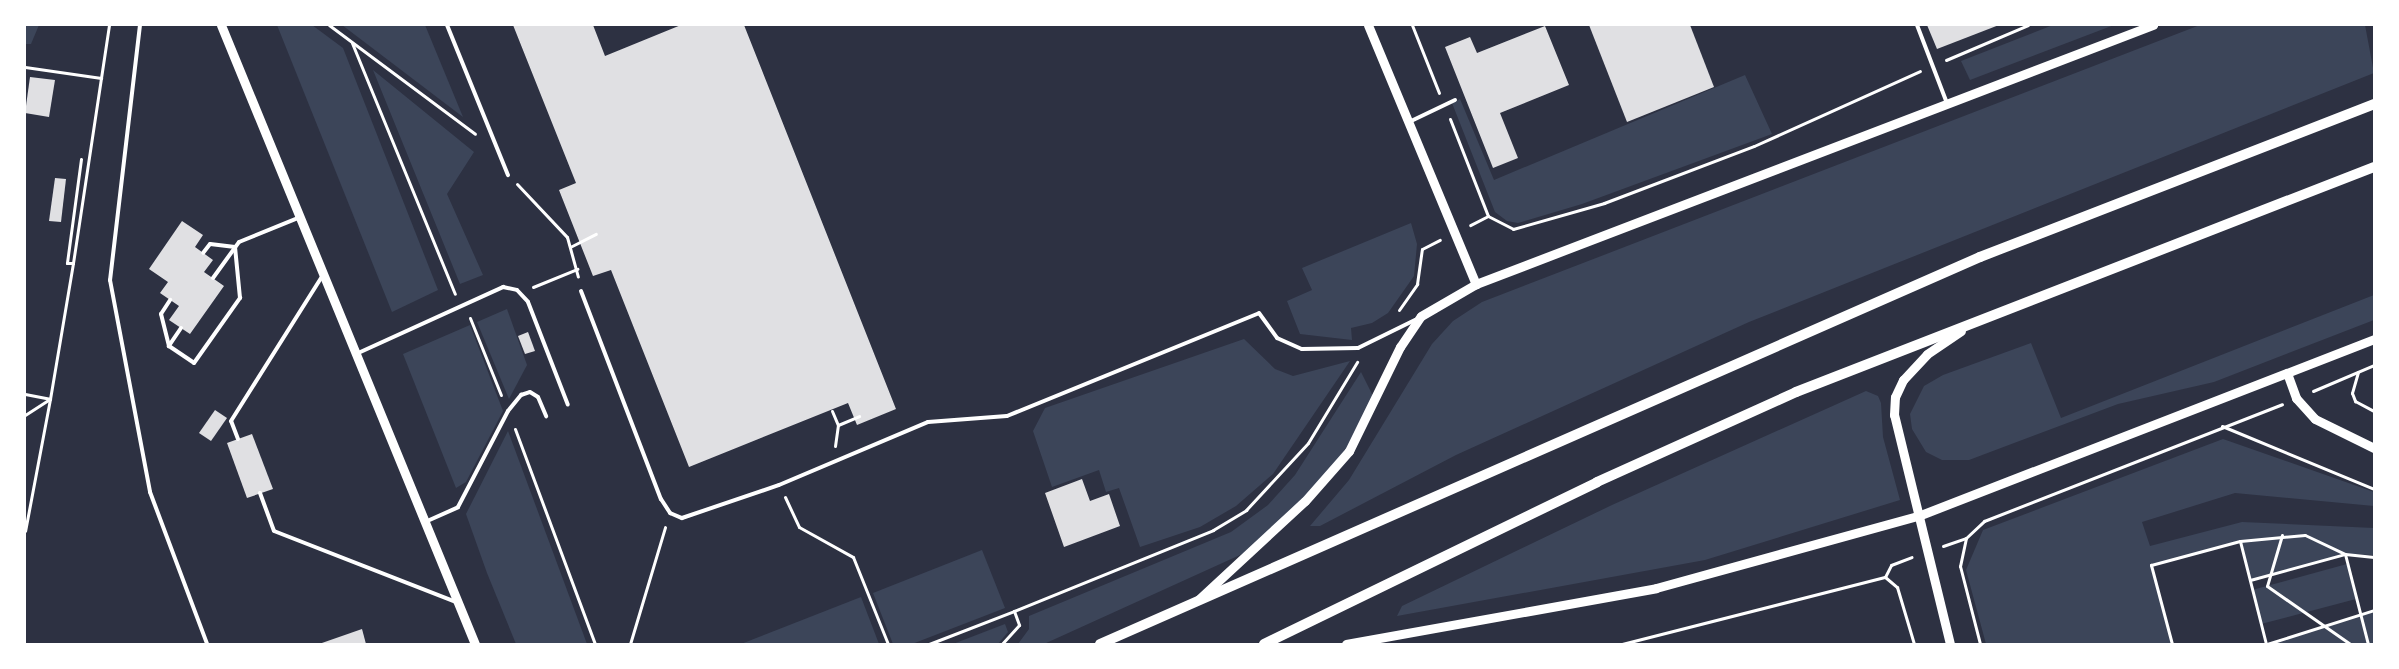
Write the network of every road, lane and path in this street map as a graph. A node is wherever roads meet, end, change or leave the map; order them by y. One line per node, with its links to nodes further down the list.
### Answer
1 (109, 25): 16 (path)
2 (140, 25): 88 (lane)
3 (221, 25): 27 (street)
4 (329, 25): 13 (path)
5 (446, 25): 22 (lane)
6 (1368, 25): 21 (street)
7 (1412, 25): 19 (path)
8 (1917, 25): 14 (lane)
9 (2028, 25): 14 (path)
10 (2153, 25): 20 (street)
11 (2374, 30): 12 (path)
12 (2374, 40)
13 (352, 43): 22 (path); 39 (path)
14 (1932, 66): 20 (lane); 26 (path)
15 (25, 68): 16 (path)
16 (101, 78): 33 (path)
17 (1455, 100): 19 (lane)
18 (2374, 104): 83 (main road)
19 (1444, 105): 21 (lane); 26 (path)
20 (1948, 105): 36 (street)
21 (1408, 122): 28 (street)
22 (498, 151): 25 (lane)
23 (81, 159): 33 (path)
24 (2374, 167): 42 (main road)
25 (508, 175): 31 (path)
26 (1488, 216): 28 (path)
27 (298, 218): 30 (lane); 35 (street)
28 (1455, 232): 36 (street); 40 (path)
29 (596, 234): 31 (path)
30 (235, 247): 32 (lane); 34 (lane); 45 (lane)
31 (570, 247): 37 (path)
32 (203, 253)
33 (72, 263): 53 (path)
34 (213, 278)
35 (322, 278): 46 (street); 63 (lane)
36 (1476, 284): 41 (street)
37 (581, 291): 69 (lane)
38 (170, 300): 45 (lane)
39 (461, 308): 46 (lane); 54 (lane); 55 (path)
40 (1396, 314)
41 (1421, 316): 65 (lane); 83 (street)
42 (1972, 324): 70 (street); 96 (main road)
43 (181, 328): 45 (lane)
44 (2374, 339): 50 (street)
45 (169, 346)
46 (353, 356): 71 (street)
47 (1360, 358): 85 (path)
48 (2374, 366): 49 (path)
49 (2358, 372): 52 (path); 57 (path)
50 (2287, 373): 52 (street); 70 (street)
51 (25, 394): 53 (path)
52 (2296, 398): 62 (path); 64 (street)
53 (50, 399): 58 (path); 72 (path)
54 (568, 405)
55 (508, 411): 59 (lane); 71 (lane); 90 (path)
56 (832, 411): 61 (path)
57 (2374, 411)
58 (25, 415)
59 (546, 416)
60 (860, 416): 61 (path)
61 (838, 425): 65 (path)
62 (2222, 426): 67 (path); 74 (path)
63 (238, 439)
64 (2374, 448)
65 (833, 462): 66 (lane)
66 (779, 485): 69 (lane); 92 (path)
67 (2374, 489)
68 (260, 493): 82 (lane)
69 (670, 512): 91 (path)
70 (1918, 516): 76 (street); 97 (street)
71 (422, 523): 82 (street)
72 (25, 531)
73 (2282, 535): 75 (path); 77 (path); 79 (path)
74 (1966, 538): 76 (path); 101 (path)
75 (2240, 541): 81 (path); 102 (path)
76 (1925, 552): 80 (path); 100 (street)
77 (2345, 554): 78 (path); 79 (path); 86 (path)
78 (2373, 556)
79 (2270, 575): 81 (path); 87 (path)
80 (1885, 577): 98 (path); 99 (path)
81 (2250, 580): 103 (path)
82 (457, 602): 89 (street)
83 (1190, 607): 95 (main road)
84 (2374, 610): 86 (path)
85 (1014, 611): 93 (path); 94 (path)
86 (2360, 614): 87 (path); 105 (path)
87 (2321, 626): 103 (path); 104 (path)
88 (207, 644)
89 (475, 644)
90 (595, 644)
91 (630, 644)
92 (888, 644)
93 (930, 644)
94 (1002, 644)
95 (1100, 644)
96 (1264, 644)
97 (1346, 644)
98 (1622, 644)
99 (1914, 644)
100 (1950, 644)
101 (1980, 644)
102 (2172, 644)
103 (2266, 644)
104 (2350, 644)
105 (2368, 644)

